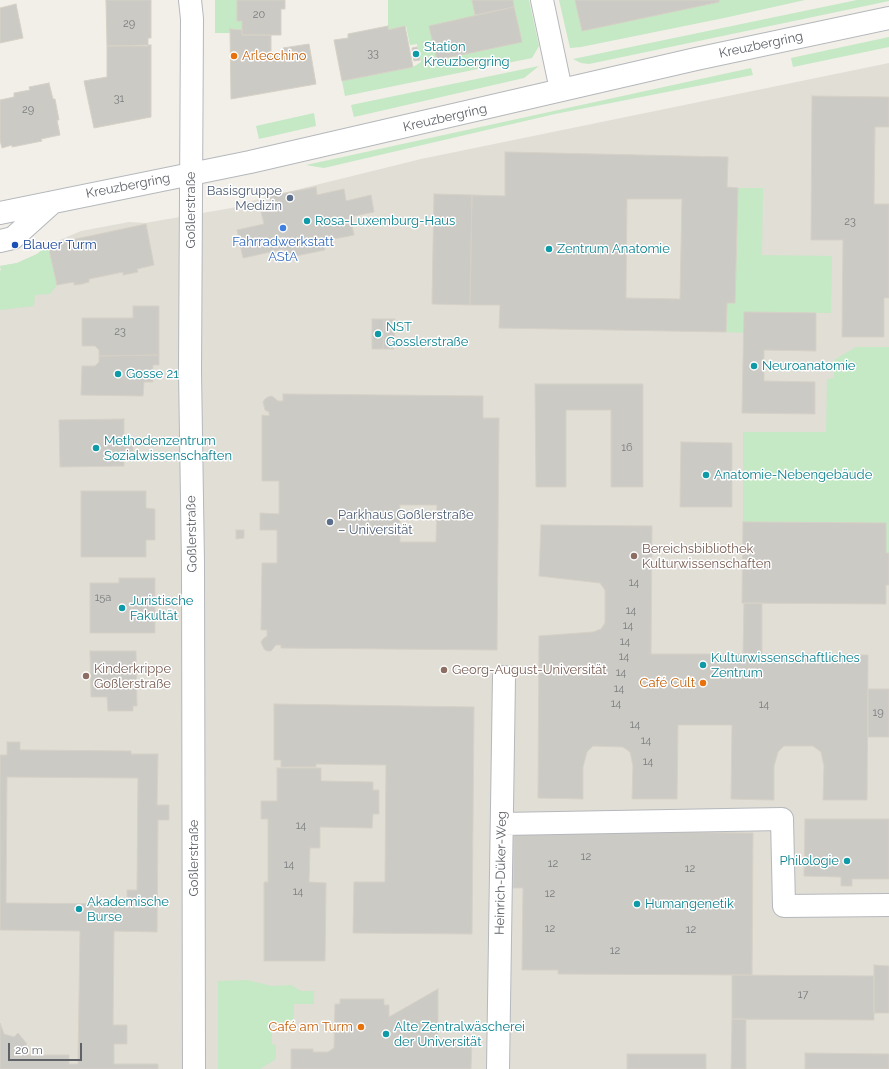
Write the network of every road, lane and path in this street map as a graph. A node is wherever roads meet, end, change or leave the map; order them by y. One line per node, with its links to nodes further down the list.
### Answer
1 (190, 0): 5 (street, Goßlerstraße)
2 (542, 0): 4 (street)
3 (889, 18): 4 (street, Kreuzbergring)
4 (561, 90): 5 (street, Kreuzbergring)
5 (191, 174): 6 (street, Kreuzbergring); 12 (street, Goßlerstraße)
6 (54, 201): 7 (street, Kreuzbergring); 8 (street)
7 (0, 213)
8 (0, 241)
9 (504, 677): 10 (street, Heinrich-Düker-Weg)
10 (502, 824): 11 (street); 13 (street, Heinrich-Düker-Weg)
11 (889, 905)
12 (194, 1069)
13 (498, 1069)

